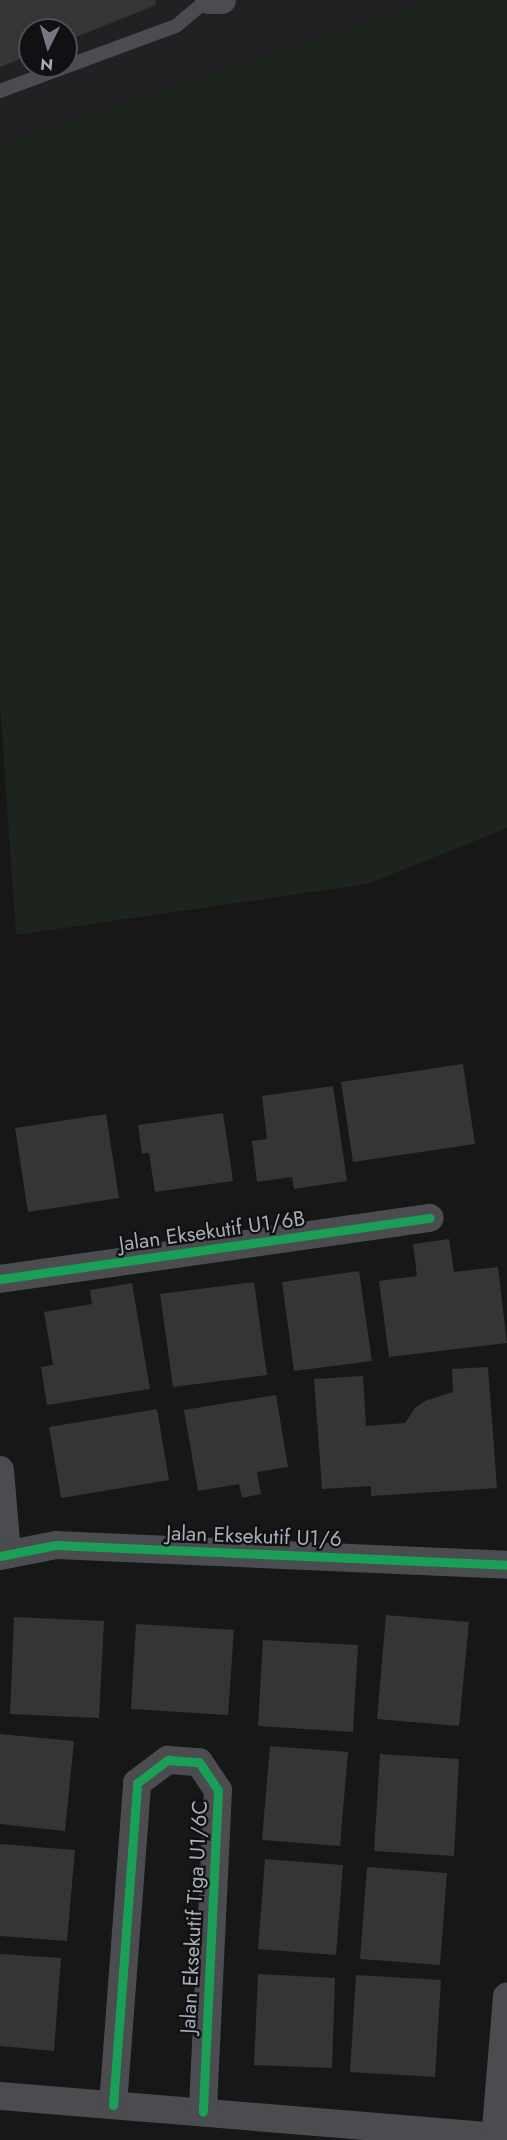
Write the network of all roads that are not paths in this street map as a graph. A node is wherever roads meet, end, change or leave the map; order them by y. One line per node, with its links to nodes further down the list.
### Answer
1 (208, 0): 2 (street); 3 (lane)
2 (222, 0)
3 (0, 91)
4 (430, 1218): 5 (street, Jalan Eksekutif U1/6B)
5 (0, 1279)
6 (0, 1470): 7 (street)
7 (4, 1554): 8 (street, Jalan Eksekutif U1/6)
8 (507, 1565)
9 (507, 1997): 13 (street)
10 (0, 2096): 11 (street)
11 (113, 2105): 12 (street); 12 (street, Jalan Eksekutif Tiga U1/6C)
12 (203, 2112): 13 (street)
13 (495, 2138)

